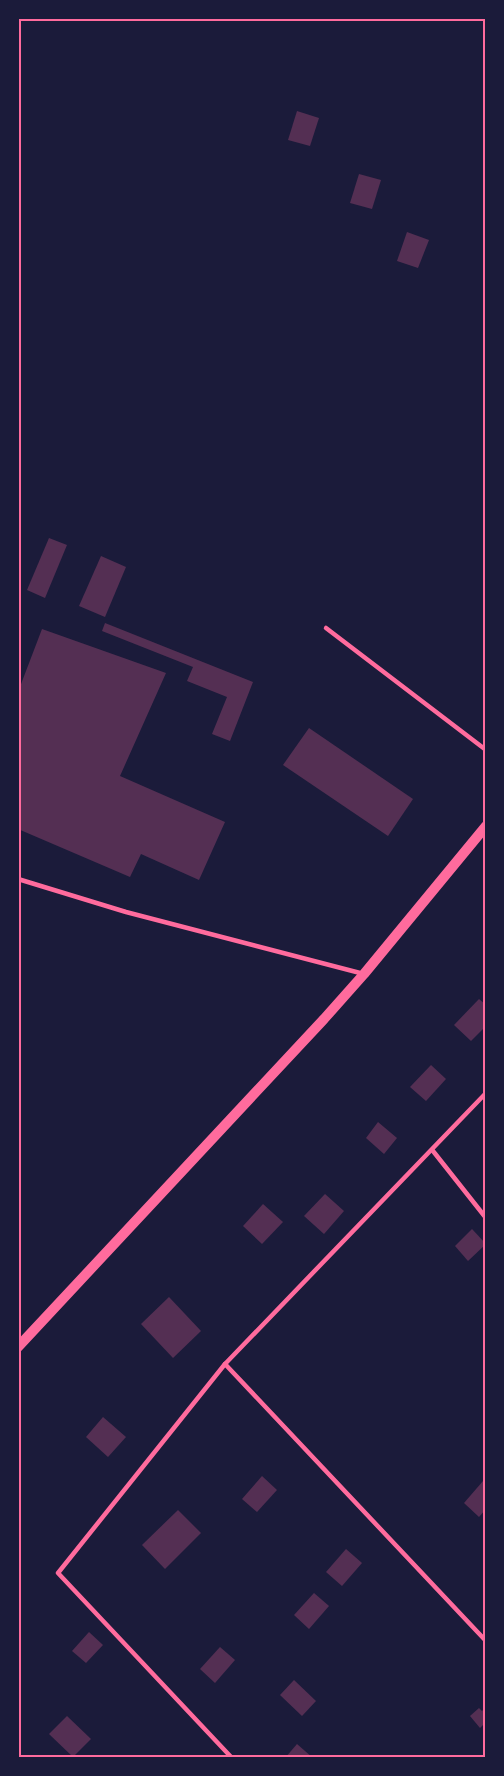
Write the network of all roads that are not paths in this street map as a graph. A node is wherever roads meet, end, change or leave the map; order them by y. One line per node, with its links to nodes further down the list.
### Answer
1 (326, 628): 2 (lane)
2 (486, 750)
3 (485, 829): 5 (street)
4 (18, 879): 5 (lane)
5 (364, 974): 9 (street)
6 (486, 1093): 7 (lane)
7 (433, 1150): 8 (lane); 10 (lane)
8 (486, 1218)
9 (18, 1347)
10 (225, 1364): 11 (lane); 12 (lane)
11 (486, 1641)
12 (232, 1758)

